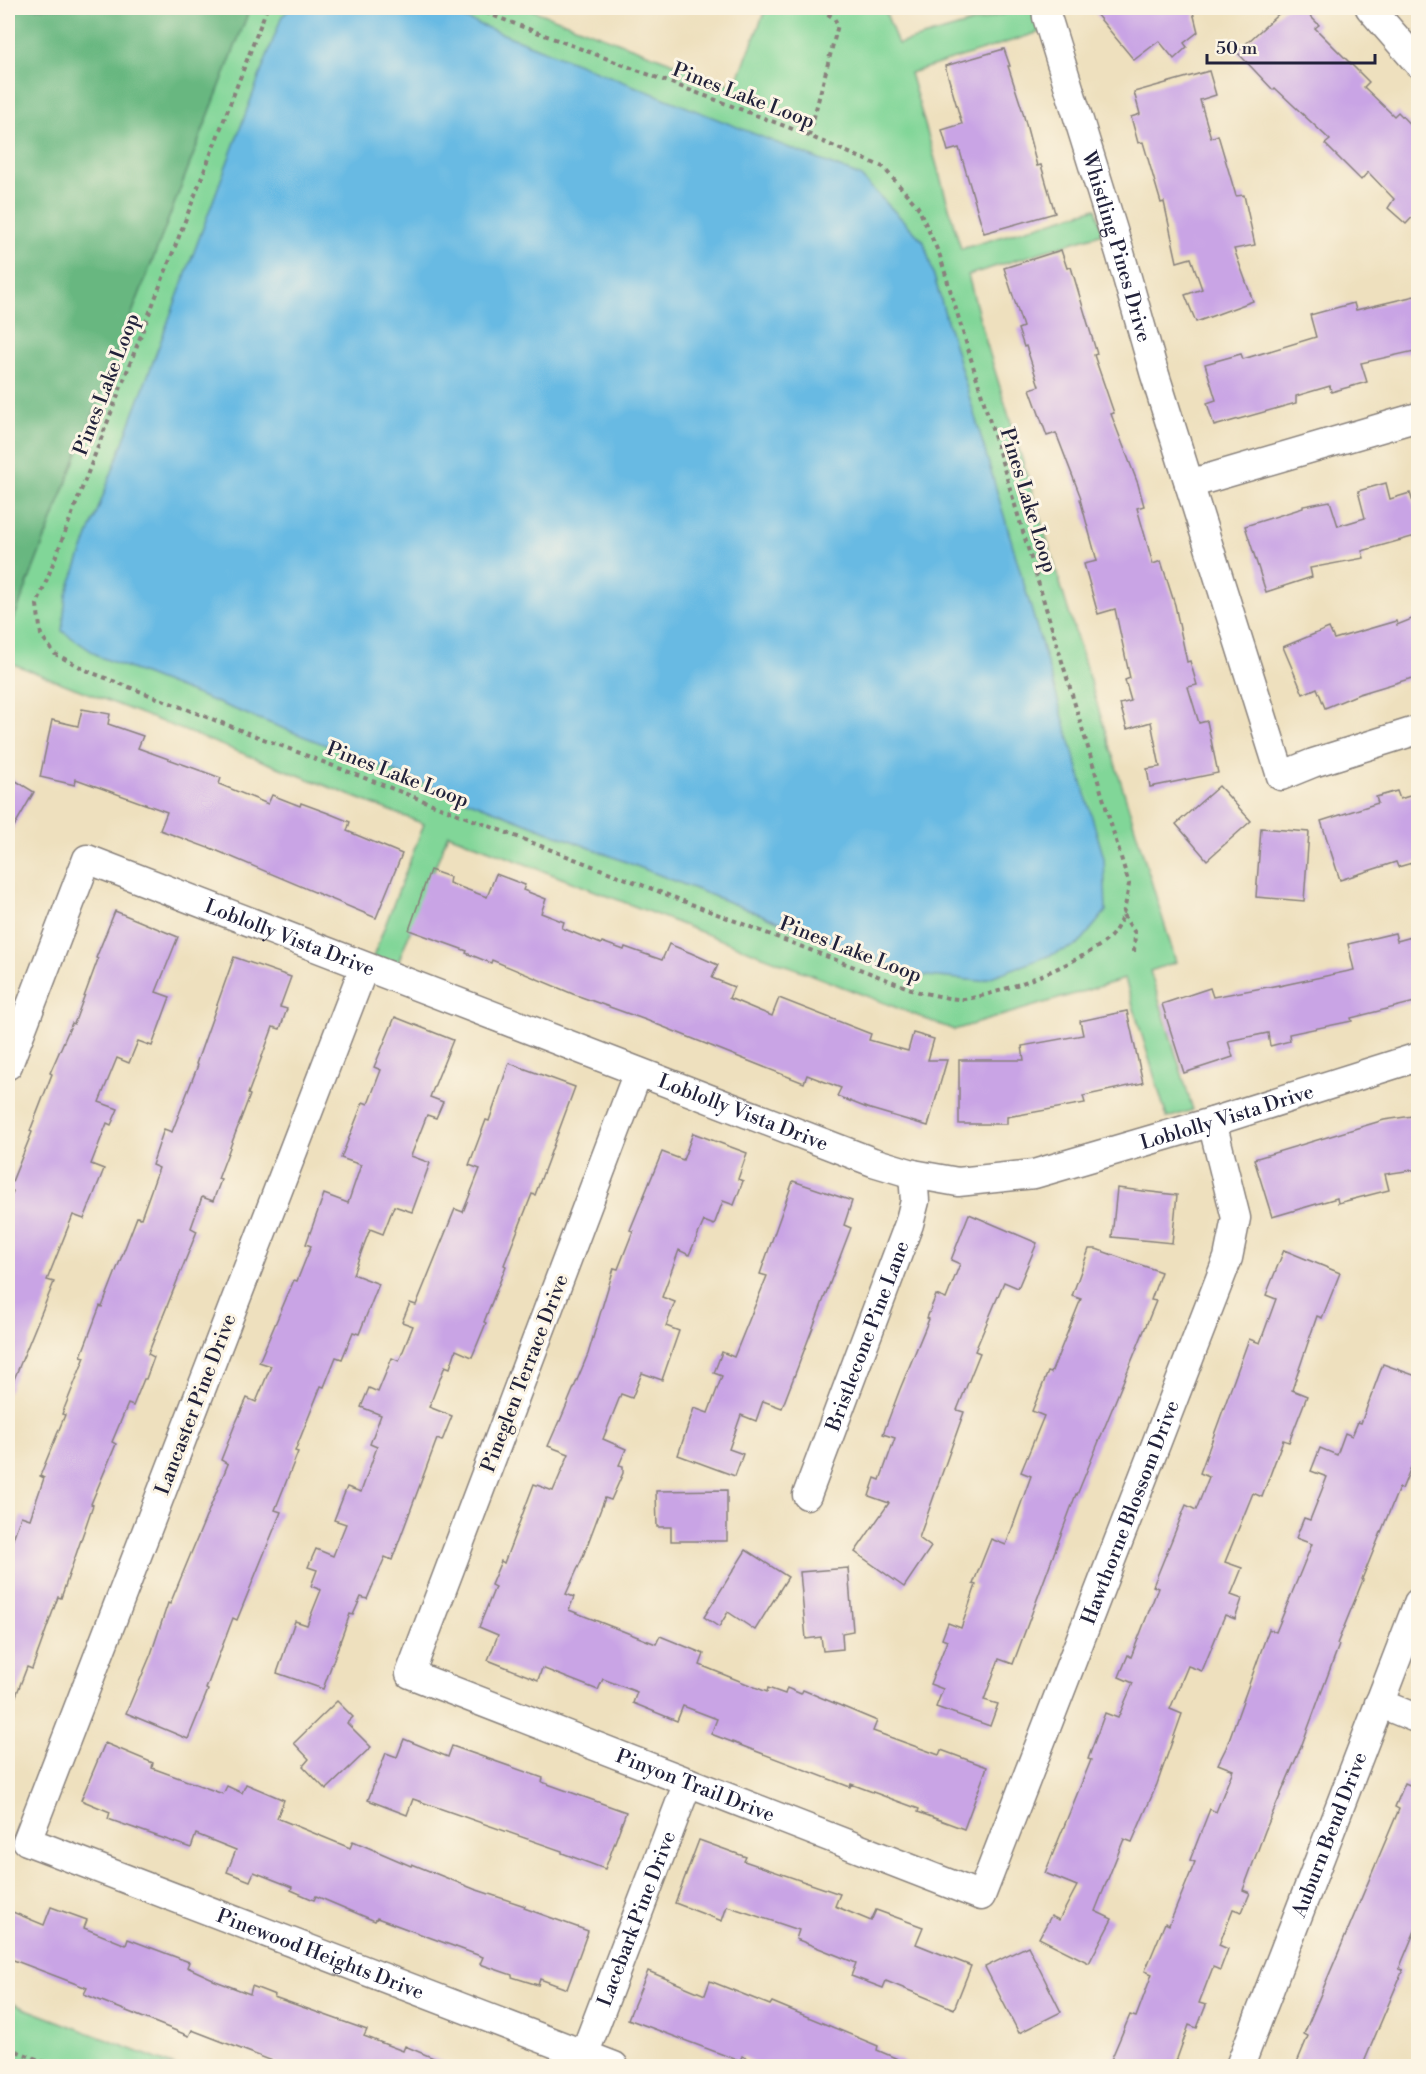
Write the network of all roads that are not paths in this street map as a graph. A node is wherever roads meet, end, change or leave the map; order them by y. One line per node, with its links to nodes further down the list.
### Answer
1 (1046, 8): 5 (street, Whistling Pines Drive)
2 (1370, 8): 3 (street)
3 (1419, 63)
4 (1419, 417): 5 (street)
5 (1190, 484): 6 (street, Whistling Pines Drive)
6 (1419, 730)
7 (364, 967): 9 (street, Loblolly Vista Drive); 10 (street, Loblolly Vista Drive); 19 (street, Lancaster Pine Drive)
8 (1419, 1057): 11 (street, Loblolly Vista Drive)
9 (8, 1065)
10 (638, 1072): 12 (street, Loblolly Vista Drive); 15 (street, Pineglen Terrace Drive)
11 (1212, 1122): 12 (street, Loblolly Vista Drive); 20 (street, Hawthorne Blossom Drive)
12 (913, 1174): 13 (street, Bristlecone Pine Lane)
13 (807, 1495)
14 (1419, 1603): 16 (street, Auburn Bend Drive)
15 (410, 1674): 18 (street, Pinyon Trail Drive)
16 (1379, 1703): 17 (street); 23 (street, Auburn Bend Drive)
17 (1419, 1719)
18 (688, 1782): 20 (street, Pinyon Trail Drive); 21 (street, Lacebark Pine Drive)
19 (27, 1841): 21 (street, Pinewood Heights Drive)
20 (981, 1896)
21 (584, 2055): 22 (street, Pinewood Heights Drive)
22 (614, 2067)
23 (1240, 2067)

